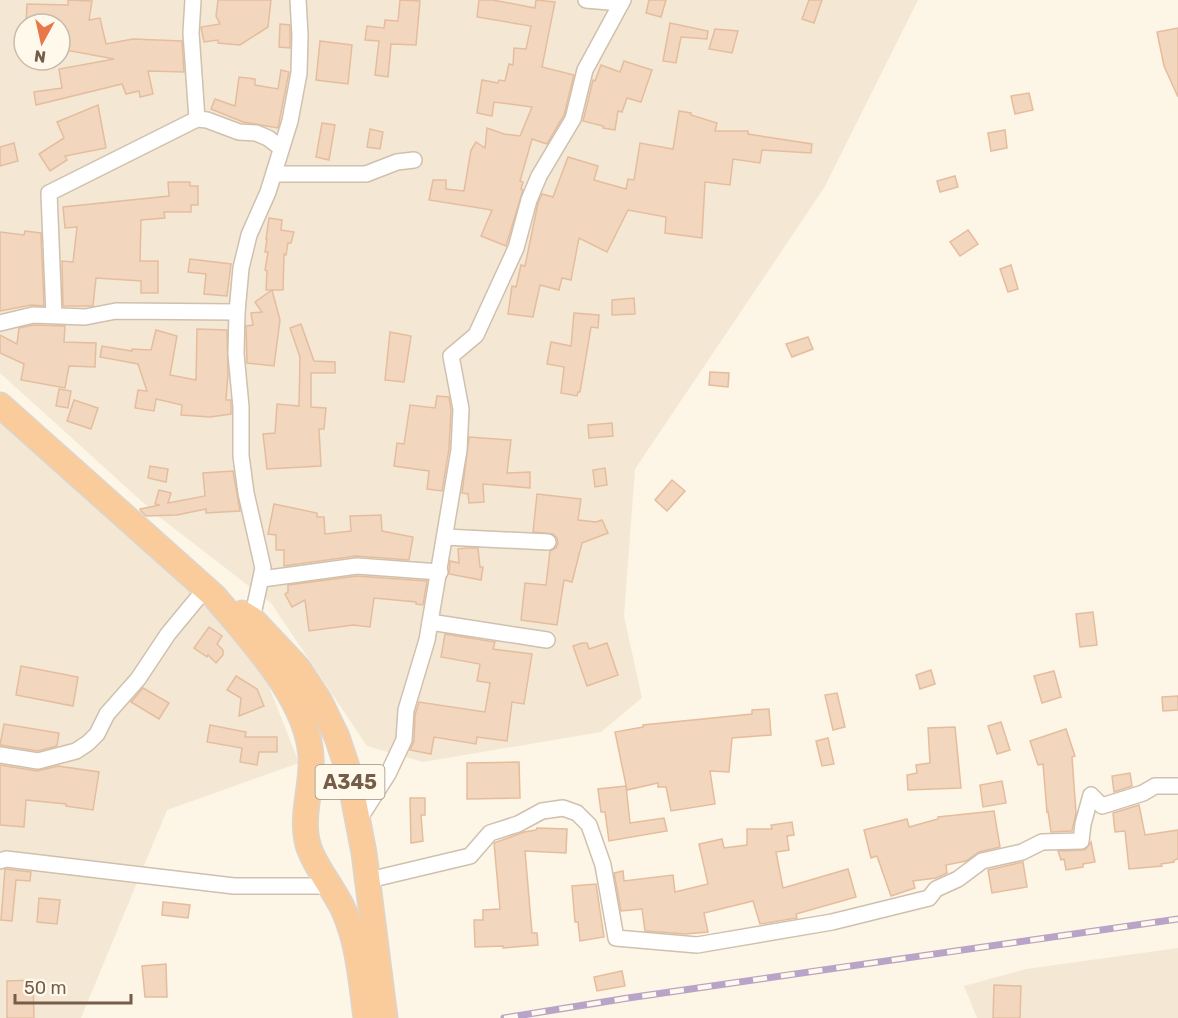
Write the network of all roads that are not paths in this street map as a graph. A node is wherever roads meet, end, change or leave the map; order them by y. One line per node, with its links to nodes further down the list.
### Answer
1 (193, 0): 5 (street)
2 (298, 0): 6 (street)
3 (586, 0): 4 (street)
4 (622, 2): 13 (street)
5 (197, 119): 6 (street); 10 (street)
6 (281, 148): 8 (street)
7 (414, 160): 8 (street)
8 (274, 174): 9 (street)
9 (237, 312): 10 (street); 16 (street)
10 (54, 315): 11 (street)
11 (0, 323)
12 (0, 405): 17 (highway, A345)
13 (445, 537): 14 (street); 15 (street)
14 (548, 542)
15 (440, 572): 16 (street); 19 (street)
16 (262, 579): 18 (street)
17 (210, 592): 18 (highway, A345); 21 (street); 26 (highway, A345)
18 (252, 619): 23 (highway, A345)
19 (430, 622): 20 (street); 23 (street)
20 (547, 639)
21 (0, 755)
22 (1178, 786): 25 (street)
23 (358, 821): 25 (highway, A345)
24 (0, 861): 26 (street)
25 (369, 880): 28 (highway, A345)
26 (331, 886): 27 (highway, A345)
27 (366, 1018)
28 (385, 1018)

